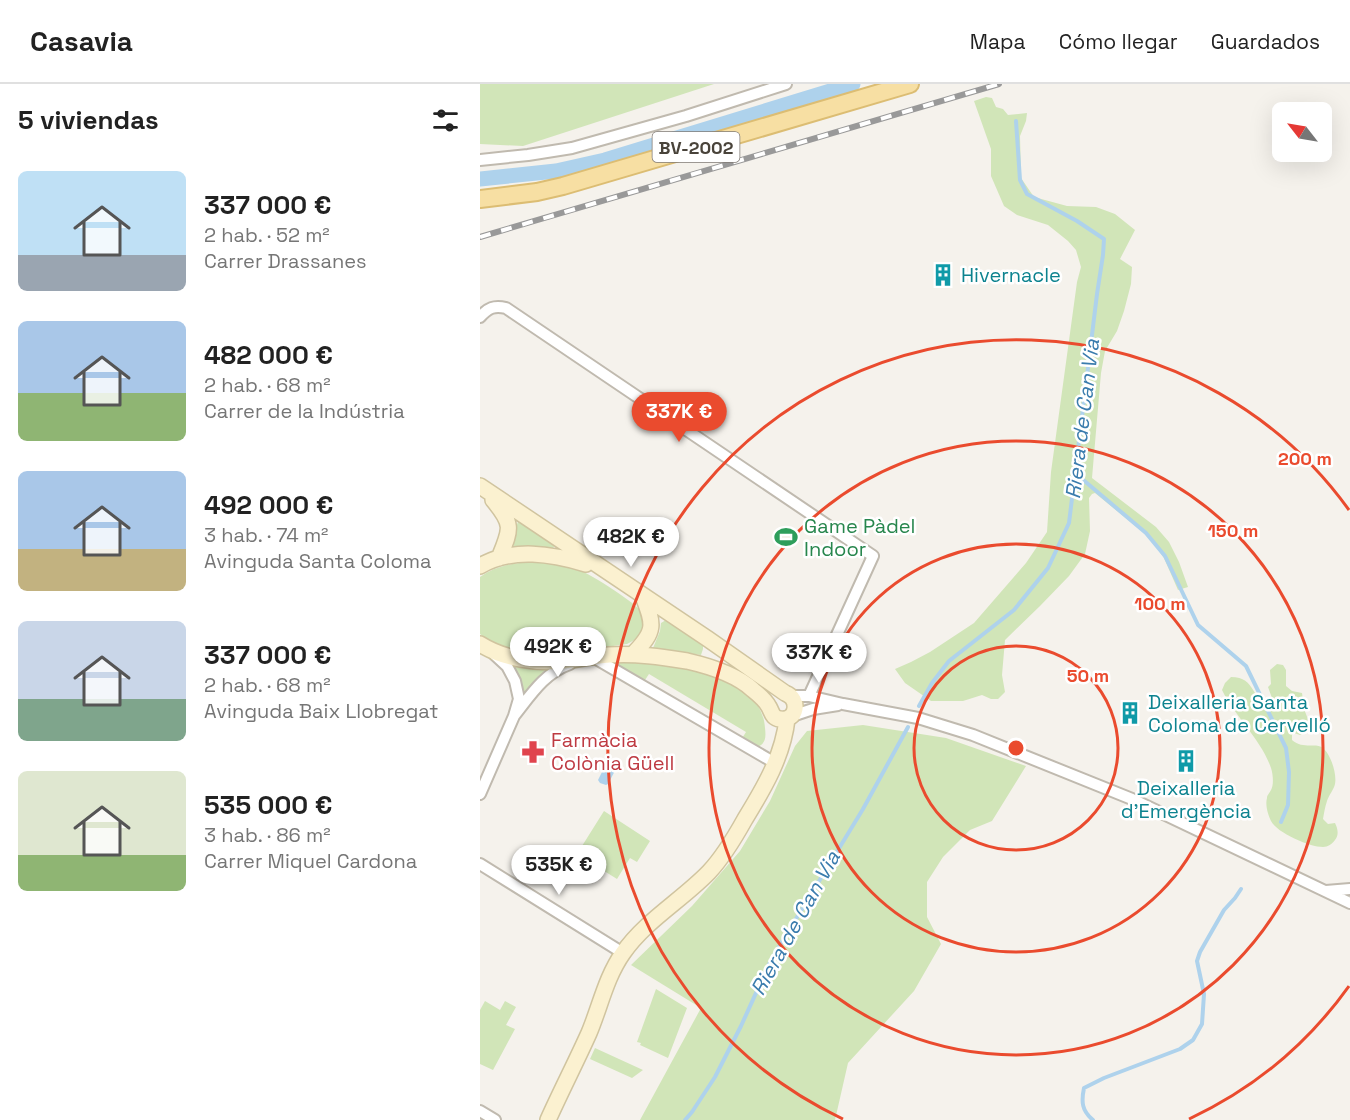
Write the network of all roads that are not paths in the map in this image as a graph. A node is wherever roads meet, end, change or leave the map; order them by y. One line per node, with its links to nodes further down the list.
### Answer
1 (786, 84): 3 (street)
2 (910, 84): 4 (main road, BV-2002)
3 (480, 160)
4 (480, 199)
5 (480, 317): 15 (street)
6 (482, 487): 7 (street); 9 (street)
7 (499, 558): 8 (street); 9 (street)
8 (480, 566)
9 (601, 568): 10 (street)
10 (643, 596): 12 (street); 14 (street)
11 (484, 647): 13 (street); 18 (street)
12 (633, 654): 13 (street); 17 (street)
13 (591, 656): 18 (street); 20 (street)
14 (788, 695): 15 (street); 17 (street); 19 (street)
15 (809, 696): 16 (street)
16 (843, 704): 19 (street); 24 (street)
17 (769, 707): 19 (street)
18 (514, 716): 21 (street)
19 (789, 717): 20 (street)
20 (775, 763): 26 (street)
21 (480, 794)
22 (480, 864): 26 (street)
23 (1350, 889): 24 (street)
24 (1325, 891): 25 (street)
25 (1350, 903)
26 (623, 953): 29 (street)
27 (480, 1111): 28 (street)
28 (495, 1120)
29 (548, 1120)

